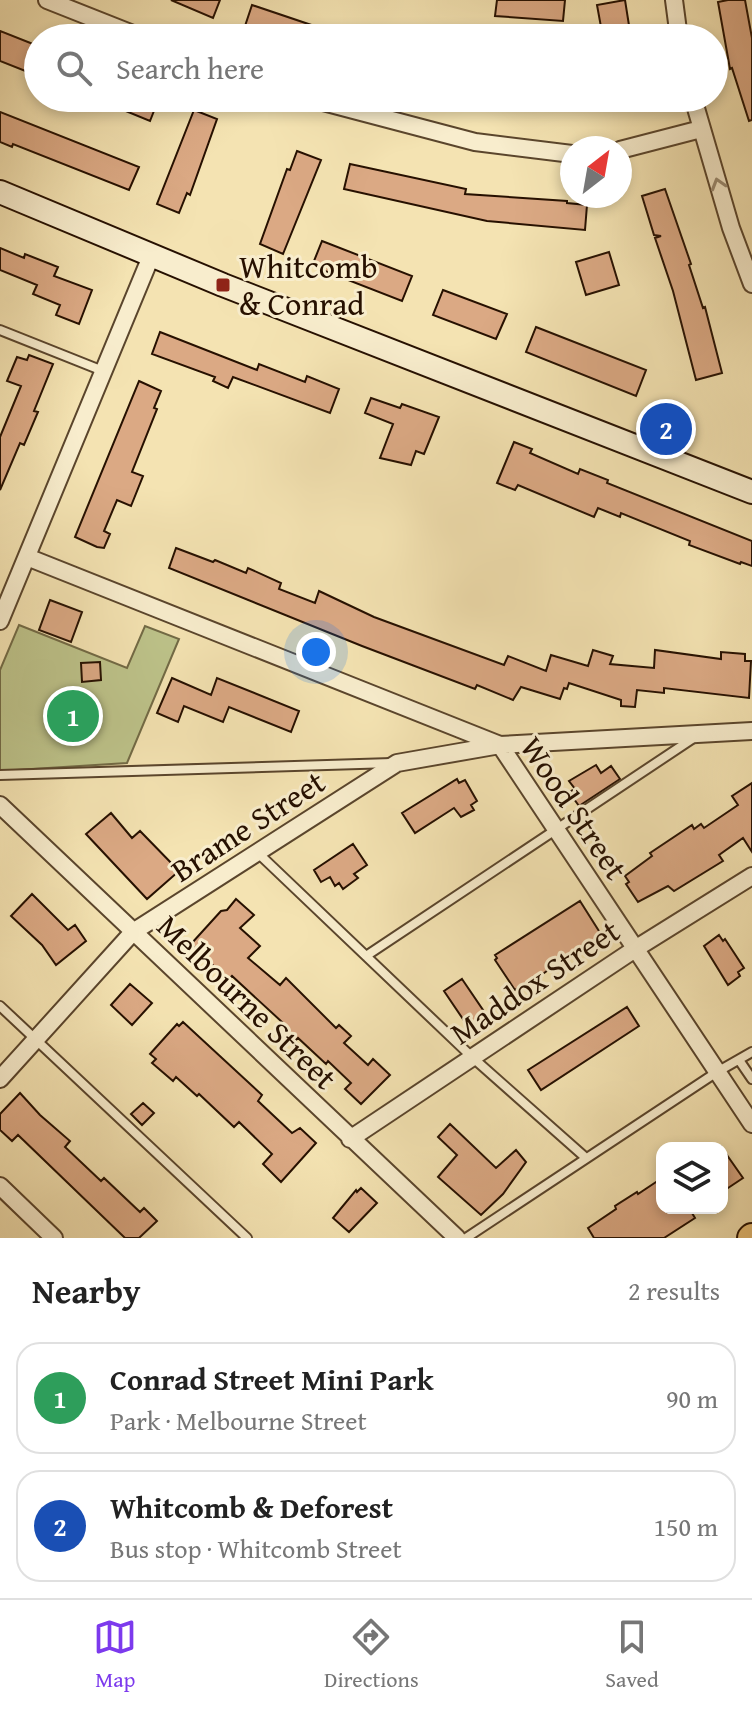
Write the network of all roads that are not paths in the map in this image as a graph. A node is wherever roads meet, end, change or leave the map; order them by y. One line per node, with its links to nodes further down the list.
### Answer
1 (47, 0): 3 (street)
2 (674, 0): 4 (street)
3 (108, 24)
4 (677, 24)
5 (361, 112): 9 (street)
6 (697, 112): 7 (street)
7 (701, 129): 8 (street); 12 (street, one-way to 7)
8 (632, 147)
9 (560, 153)
10 (0, 192): 11 (street)
11 (152, 254): 14 (street); 15 (street)
12 (752, 284)
13 (0, 330): 14 (lane)
14 (103, 371): 16 (street)
15 (751, 487)
16 (27, 557): 17 (street); 20 (street, Wood Street)
17 (0, 621)
18 (752, 731): 19 (street)
19 (699, 734): 20 (street); 24 (lane)
20 (500, 745): 21 (street); 24 (street, Wood Street)
21 (397, 763): 22 (lane); 25 (street, Brame Street)
22 (0, 775)
23 (0, 805): 27 (street, Melbourne Street)
24 (556, 829): 28 (street, Wood Street); 29 (lane)
25 (259, 854): 27 (street, Brame Street); 29 (lane)
26 (752, 876): 28 (street, Maddox Street)
27 (133, 932): 31 (street, Brame Street); 39 (street, Melbourne Street)
28 (635, 949): 33 (street, Maddox Street); 35 (street, Wood Street)
29 (366, 956): 33 (lane)
30 (0, 1006): 31 (lane)
31 (36, 1039): 36 (street, Brame Street); 43 (lane)
32 (752, 1052): 34 (lane)
33 (472, 1057): 39 (street, Maddox Street); 40 (lane)
34 (739, 1060): 35 (lane); 37 (lane)
35 (717, 1072): 38 (street, Wood Street); 40 (lane)
36 (0, 1079)
37 (752, 1079)
38 (752, 1124)
39 (350, 1139): 44 (street, Melbourne Street)
40 (586, 1158): 45 (lane)
41 (0, 1186): 42 (street)
42 (50, 1237)
43 (247, 1238)
44 (457, 1238)
45 (466, 1238)

